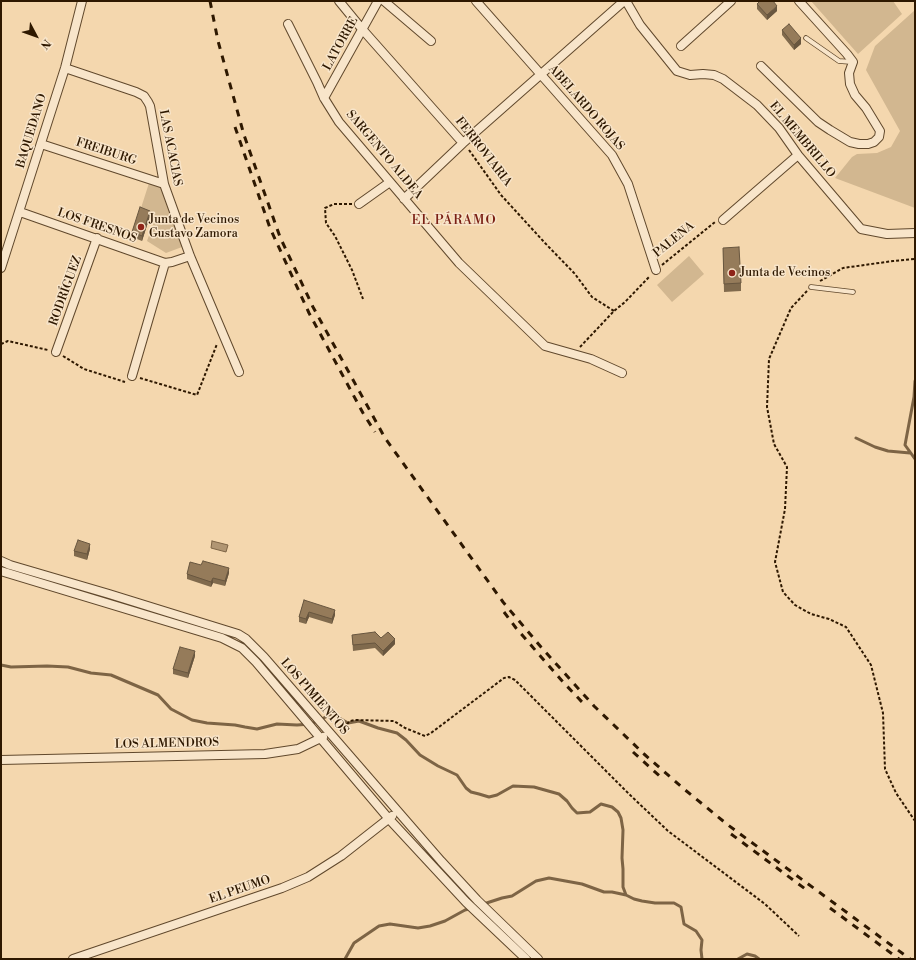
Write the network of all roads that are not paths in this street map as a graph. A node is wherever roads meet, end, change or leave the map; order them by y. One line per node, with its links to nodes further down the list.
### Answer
1 (82, 1): 16 (street, BAQUEDANO)
2 (339, 1): 10 (street, FERROVIARIA)
3 (378, 1): 10 (street, LATORRE)
4 (384, 1): 12 (street)
5 (476, 1): 17 (street, ABELARDO ROJAS)
6 (625, 1): 17 (street); 21 (street, EL MEMBRILLO)
7 (731, 1): 13 (street)
8 (799, 1): 14 (street)
9 (288, 24): 18 (street, SARGENTO ALDEA)
10 (362, 29): 18 (street, LATORRE); 19 (street, FERROVIARIA)
11 (806, 38): 14 (lane)
12 (431, 41)
13 (681, 46)
14 (853, 62): 15 (street)
15 (761, 66)
16 (65, 68): 20 (street, BAQUEDANO); 23 (street, LAS ACACIAS)
17 (542, 74): 19 (street); 33 (street, ABELARDO ROJAS)
18 (324, 98): 22 (street, SARGENTO ALDEA)
19 (463, 143): 24 (street)
20 (41, 144): 23 (street, FREIBURG); 26 (street, BAQUEDANO)
21 (798, 155): 27 (street); 28 (street, EL MEMBRILLO)
22 (390, 182): 24 (street, SARGENTO ALDEA); 25 (street)
23 (164, 184): 30 (street, LAS ACACIAS)
24 (404, 199): 38 (street, SARGENTO ALDEA)
25 (359, 204)
26 (20, 212): 29 (street, LOS FRESNOS); 32 (street, BAQUEDANO)
27 (723, 220)
28 (915, 233)
29 (97, 238): 31 (street, LOS FRESNOS); 36 (street, RODRÍGUEZ)
30 (190, 256): 31 (street); 37 (street, LAS ACACIAS)
31 (165, 263): 39 (street)
32 (1, 268)
33 (656, 270)
34 (811, 287): 35 (lane)
35 (853, 292)
36 (56, 352)
37 (239, 372)
38 (622, 373)
39 (132, 376)
40 (1, 561): 42 (street, LOS PIMIENTOS)
41 (1, 571): 43 (street, LOS PIMIENTOS)
42 (329, 733): 43 (street, LOS ALMENDROS); 45 (street, LOS PIMIENTOS)
43 (320, 738): 44 (street, LOS ALMENDROS); 46 (street, LOS PIMIENTOS)
44 (1, 760)
45 (398, 812): 46 (street, EL PEUMO); 49 (street, LOS PIMIENTOS)
46 (389, 819): 47 (street, EL PEUMO); 48 (street, LOS PIMIENTOS)
47 (73, 959)
48 (526, 959)
49 (538, 959)

